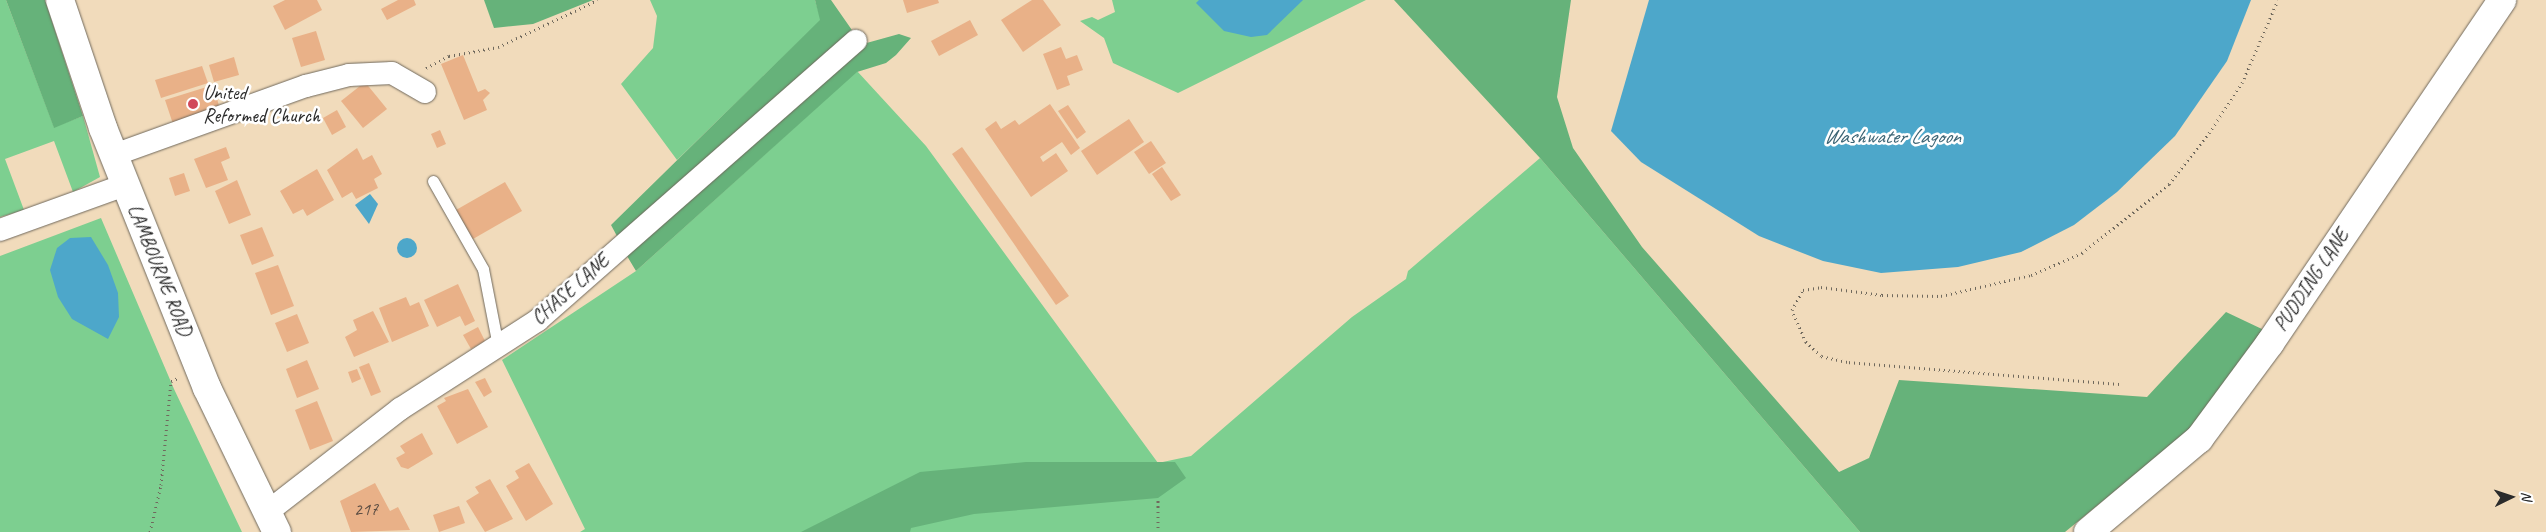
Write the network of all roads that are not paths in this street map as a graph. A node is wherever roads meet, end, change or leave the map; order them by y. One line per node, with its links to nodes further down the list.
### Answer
1 (60, 0): 5 (street, LAMBOURNE ROAD)
2 (2502, 0): 11 (street, PUDDING LANE)
3 (856, 41): 9 (street, CHASE LANE)
4 (425, 92): 5 (street)
5 (114, 155): 7 (street, LAMBOURNE ROAD)
6 (433, 180): 9 (lane)
7 (126, 185): 8 (street); 10 (street, LAMBOURNE ROAD)
8 (0, 230)
9 (498, 346): 10 (street, CHASE LANE)
10 (271, 522)
11 (2088, 532)

